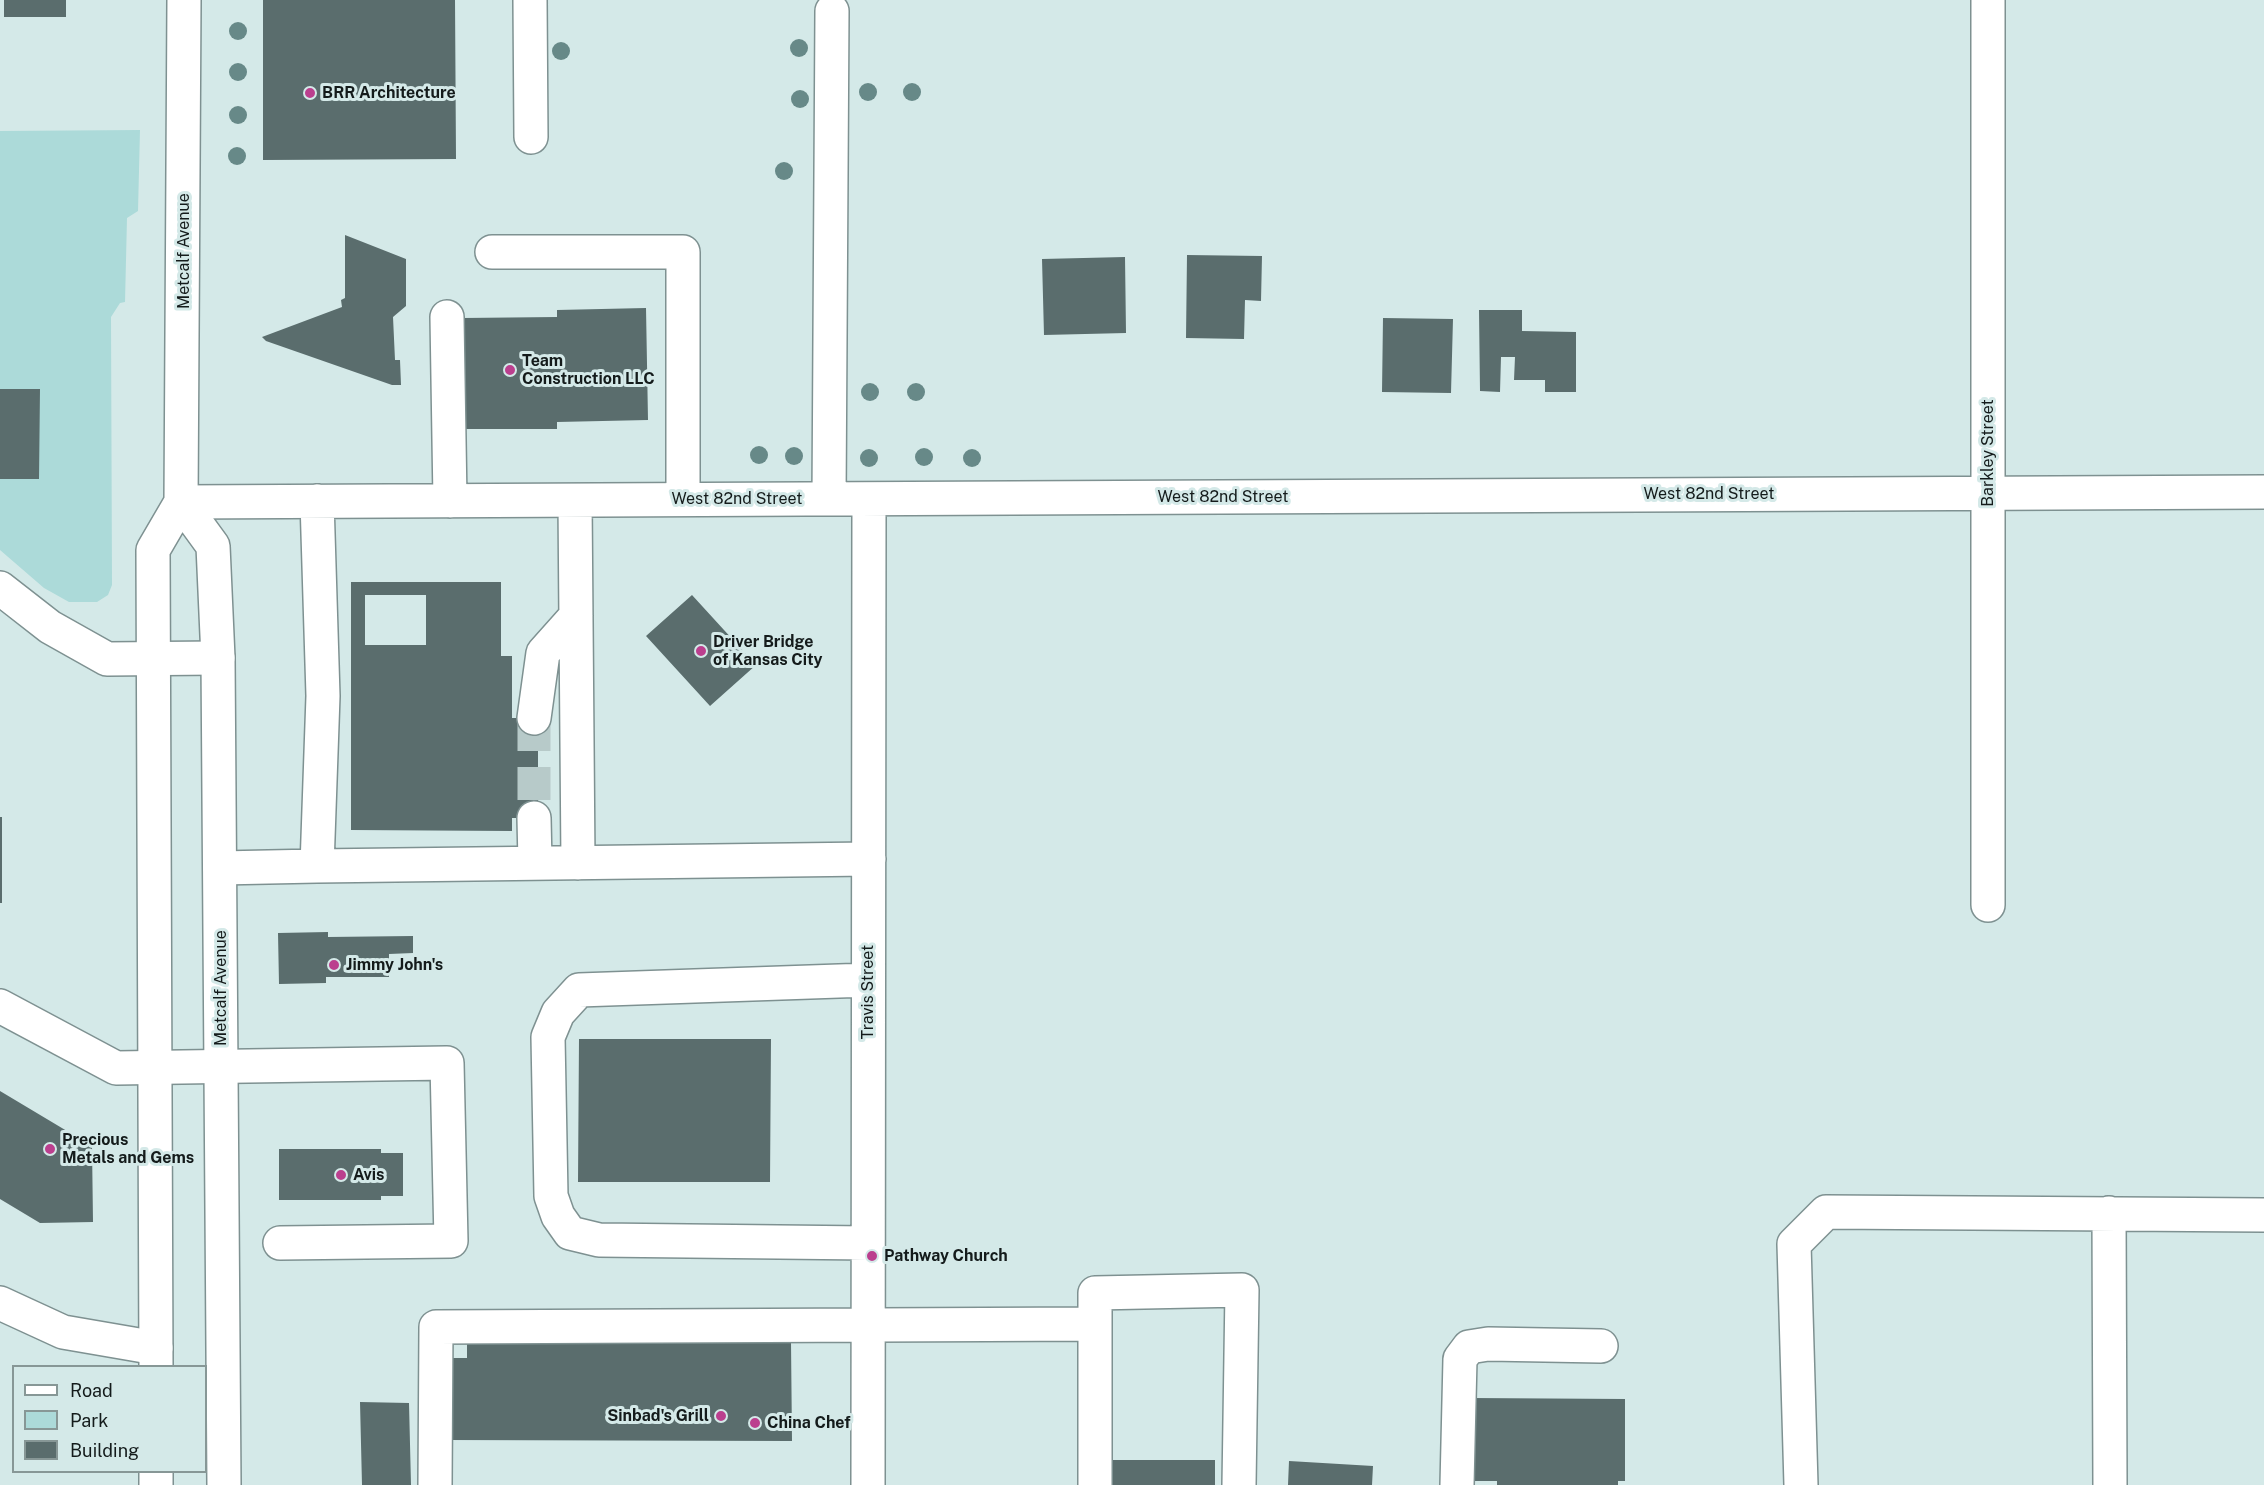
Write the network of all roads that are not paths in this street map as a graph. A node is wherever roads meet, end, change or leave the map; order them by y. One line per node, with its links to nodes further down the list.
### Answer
1 (184, 0): 16 (street, Metcalf Avenue)
2 (530, 0): 5 (street)
3 (1988, 0): 9 (street, Barkley Street)
4 (832, 11): 11 (street)
5 (531, 137)
6 (492, 252): 10 (street)
7 (447, 317): 14 (street)
8 (2264, 492): 9 (street, West 82nd Street)
9 (1988, 493): 12 (street, West 82nd Street); 28 (street, Barkley Street)
10 (683, 499): 11 (street, West 82nd Street); 15 (street, West 82nd Street)
11 (829, 499): 12 (street, West 82nd Street)
12 (869, 499): 23 (street, Travis Street)
13 (317, 501): 14 (street, West 82nd Street); 16 (street, West 82nd Street); 26 (street)
14 (450, 501): 15 (street, West 82nd Street)
15 (575, 501): 18 (street)
16 (181, 502): 19 (street, Metcalf Avenue); 20 (street, Metcalf Avenue)
17 (0, 588): 19 (street)
18 (576, 616): 21 (street); 25 (street)
19 (153, 656): 20 (street); 31 (street, Metcalf Avenue)
20 (218, 658): 27 (street, Metcalf Avenue)
21 (534, 718)
22 (534, 818): 24 (street)
23 (869, 860): 25 (street); 29 (street, Travis Street)
24 (534, 863): 25 (street); 26 (street)
25 (578, 863)
26 (317, 866): 27 (street)
27 (220, 868): 32 (street, Metcalf Avenue)
28 (1988, 905)
29 (868, 980): 36 (street, Travis Street); 36 (street)
30 (0, 1006): 31 (street)
31 (154, 1068): 32 (street); 41 (street, Metcalf Avenue)
32 (221, 1068): 35 (street); 42 (street, Metcalf Avenue)
33 (2109, 1212): 34 (street); 48 (street); 49 (street)
34 (2264, 1215)
35 (280, 1243)
36 (868, 1243): 39 (street, Travis Street)
37 (0, 1303): 41 (street)
38 (1095, 1324): 39 (street); 45 (street); 46 (street)
39 (868, 1326): 43 (street); 44 (street, Travis Street)
40 (1601, 1346): 47 (street)
41 (156, 1357)
42 (224, 1485)
43 (435, 1485)
44 (868, 1485)
45 (1095, 1485)
46 (1239, 1485)
47 (1457, 1485)
48 (1801, 1485)
49 (2110, 1485)

